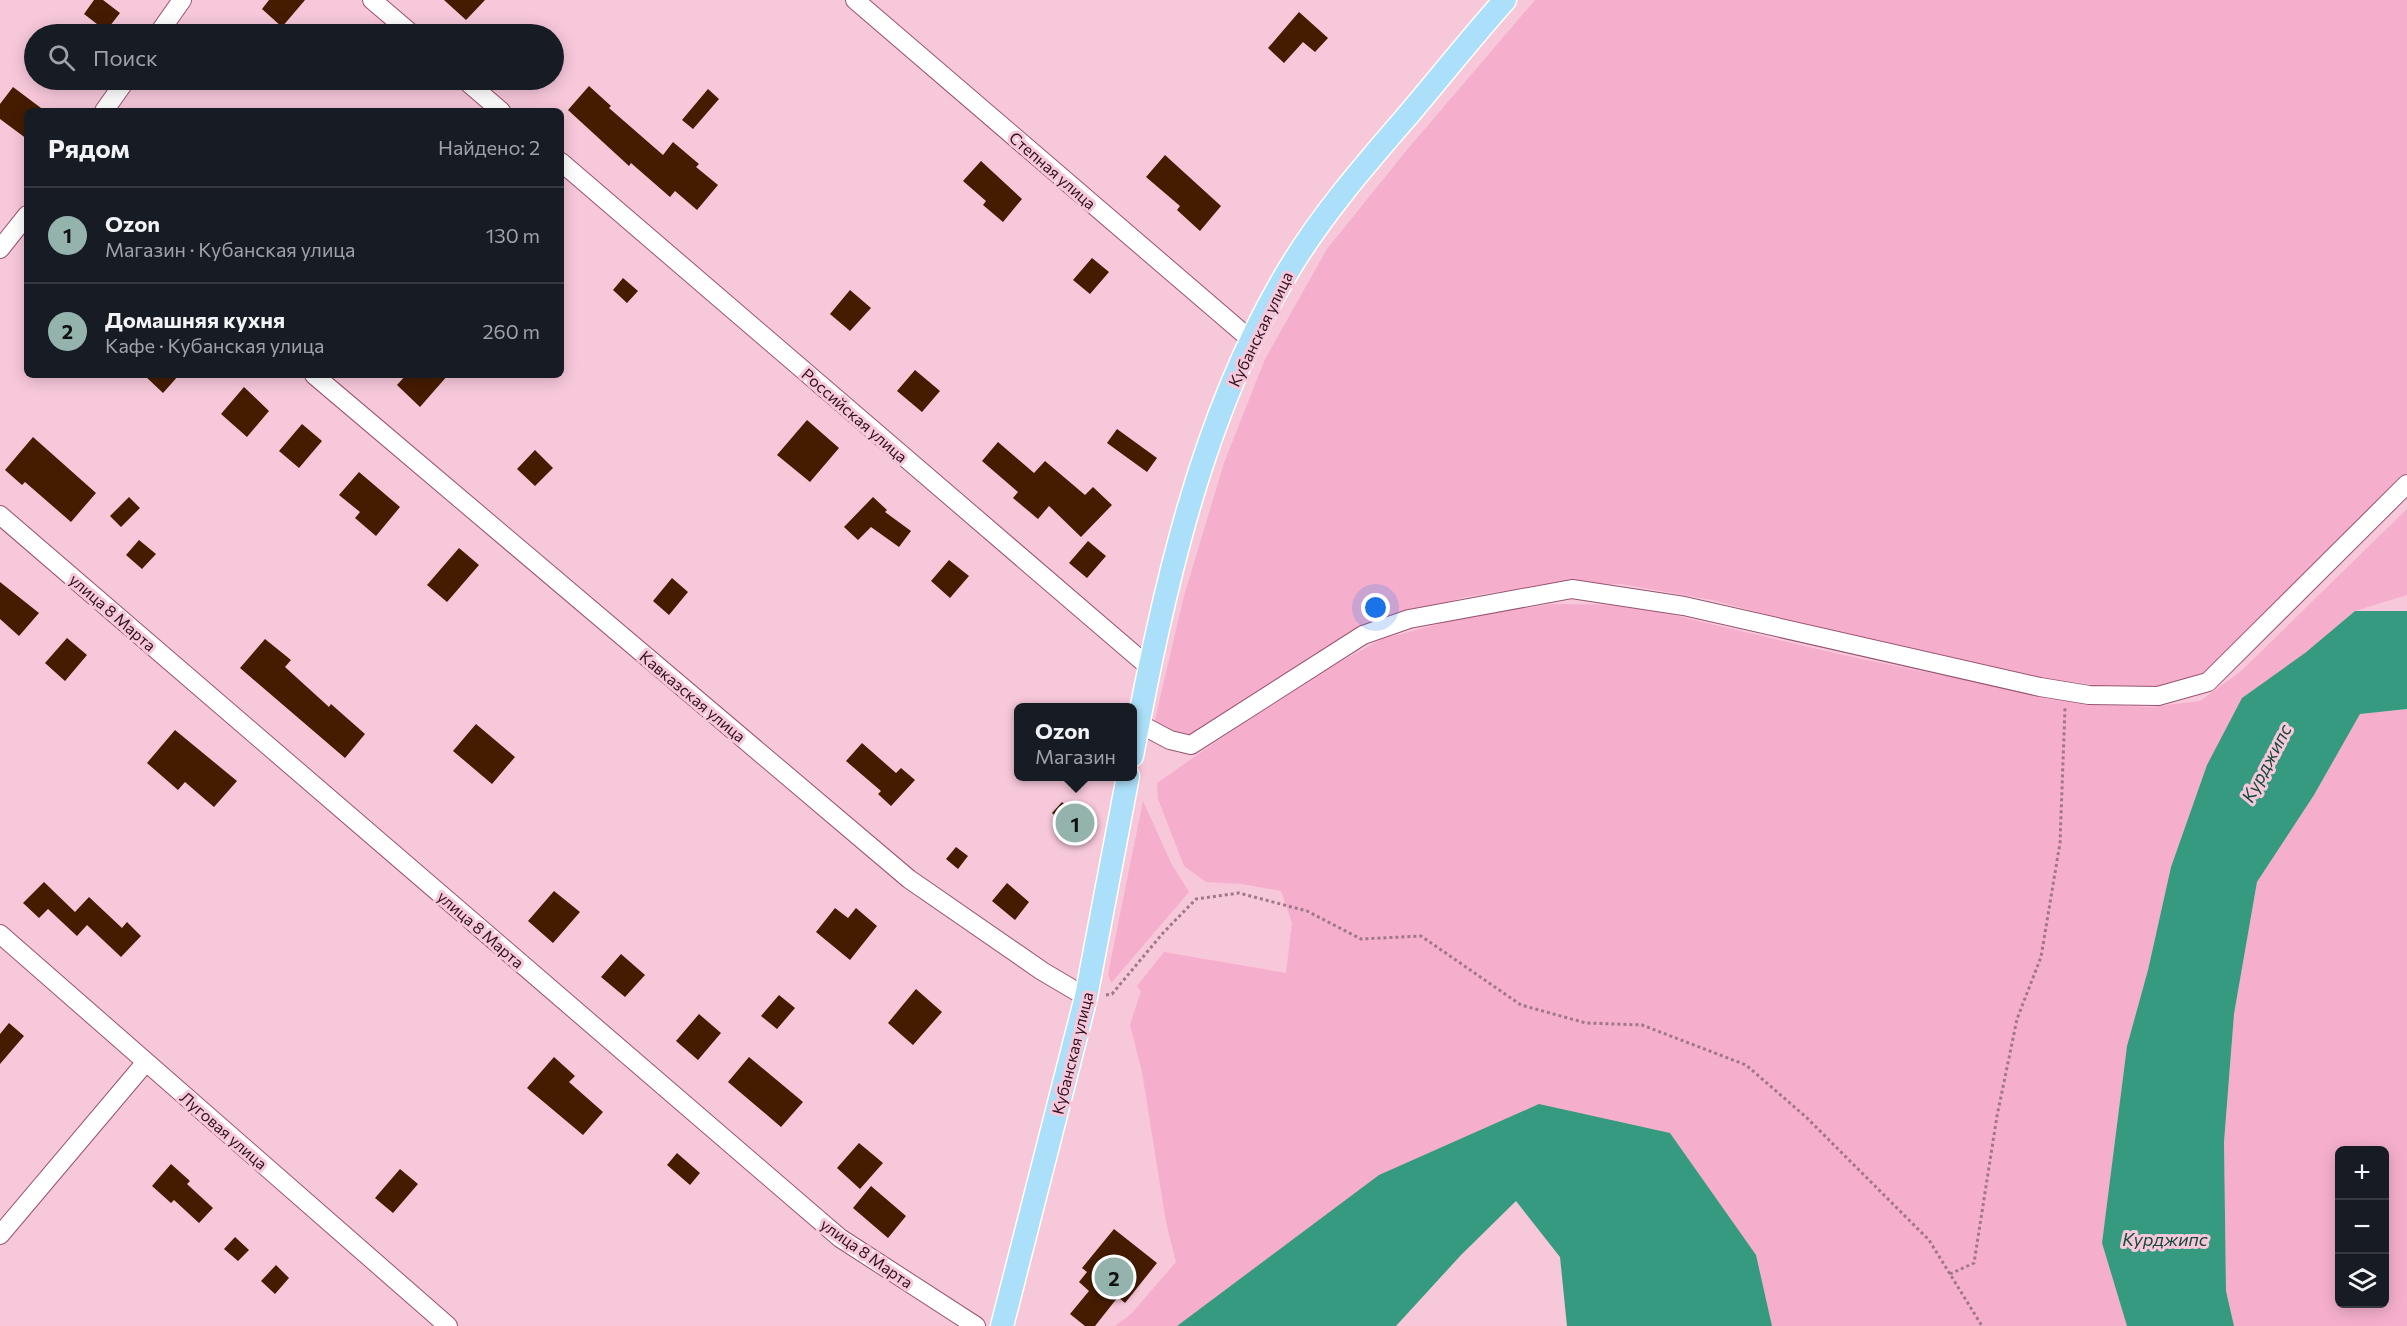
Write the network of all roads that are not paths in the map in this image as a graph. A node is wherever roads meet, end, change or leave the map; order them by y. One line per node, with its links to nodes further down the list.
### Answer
1 (182, 0): 5 (street)
2 (372, 0): 6 (street)
3 (855, 0): 14 (street, Степная улица)
4 (1499, 2): 14 (main road, Кубанская улица)
5 (165, 24)
6 (400, 24)
7 (119, 90): 9 (street)
8 (477, 90): 10 (street)
9 (106, 108)
10 (498, 108)
11 (564, 165): 18 (street, Российская улица)
12 (24, 218): 13 (street)
13 (0, 249)
14 (1251, 340): 18 (main road, Кубанская улица)
15 (318, 378): 23 (street, Кавказская улица)
16 (2407, 484): 19 (street)
17 (0, 514): 27 (street, улица 8 Марта)
18 (1149, 667): 19 (main road, Кубанская улица)
19 (1138, 723): 20 (main road, Кубанская улица)
20 (1137, 728)
21 (1127, 781): 23 (main road, Кубанская улица)
22 (0, 934): 24 (street, Луговая улица)
23 (1086, 997): 28 (main road, Кубанская улица)
24 (146, 1062): 25 (street); 26 (street, Луговая улица)
25 (0, 1235)
26 (448, 1326)
27 (976, 1326)
28 (1002, 1326)

